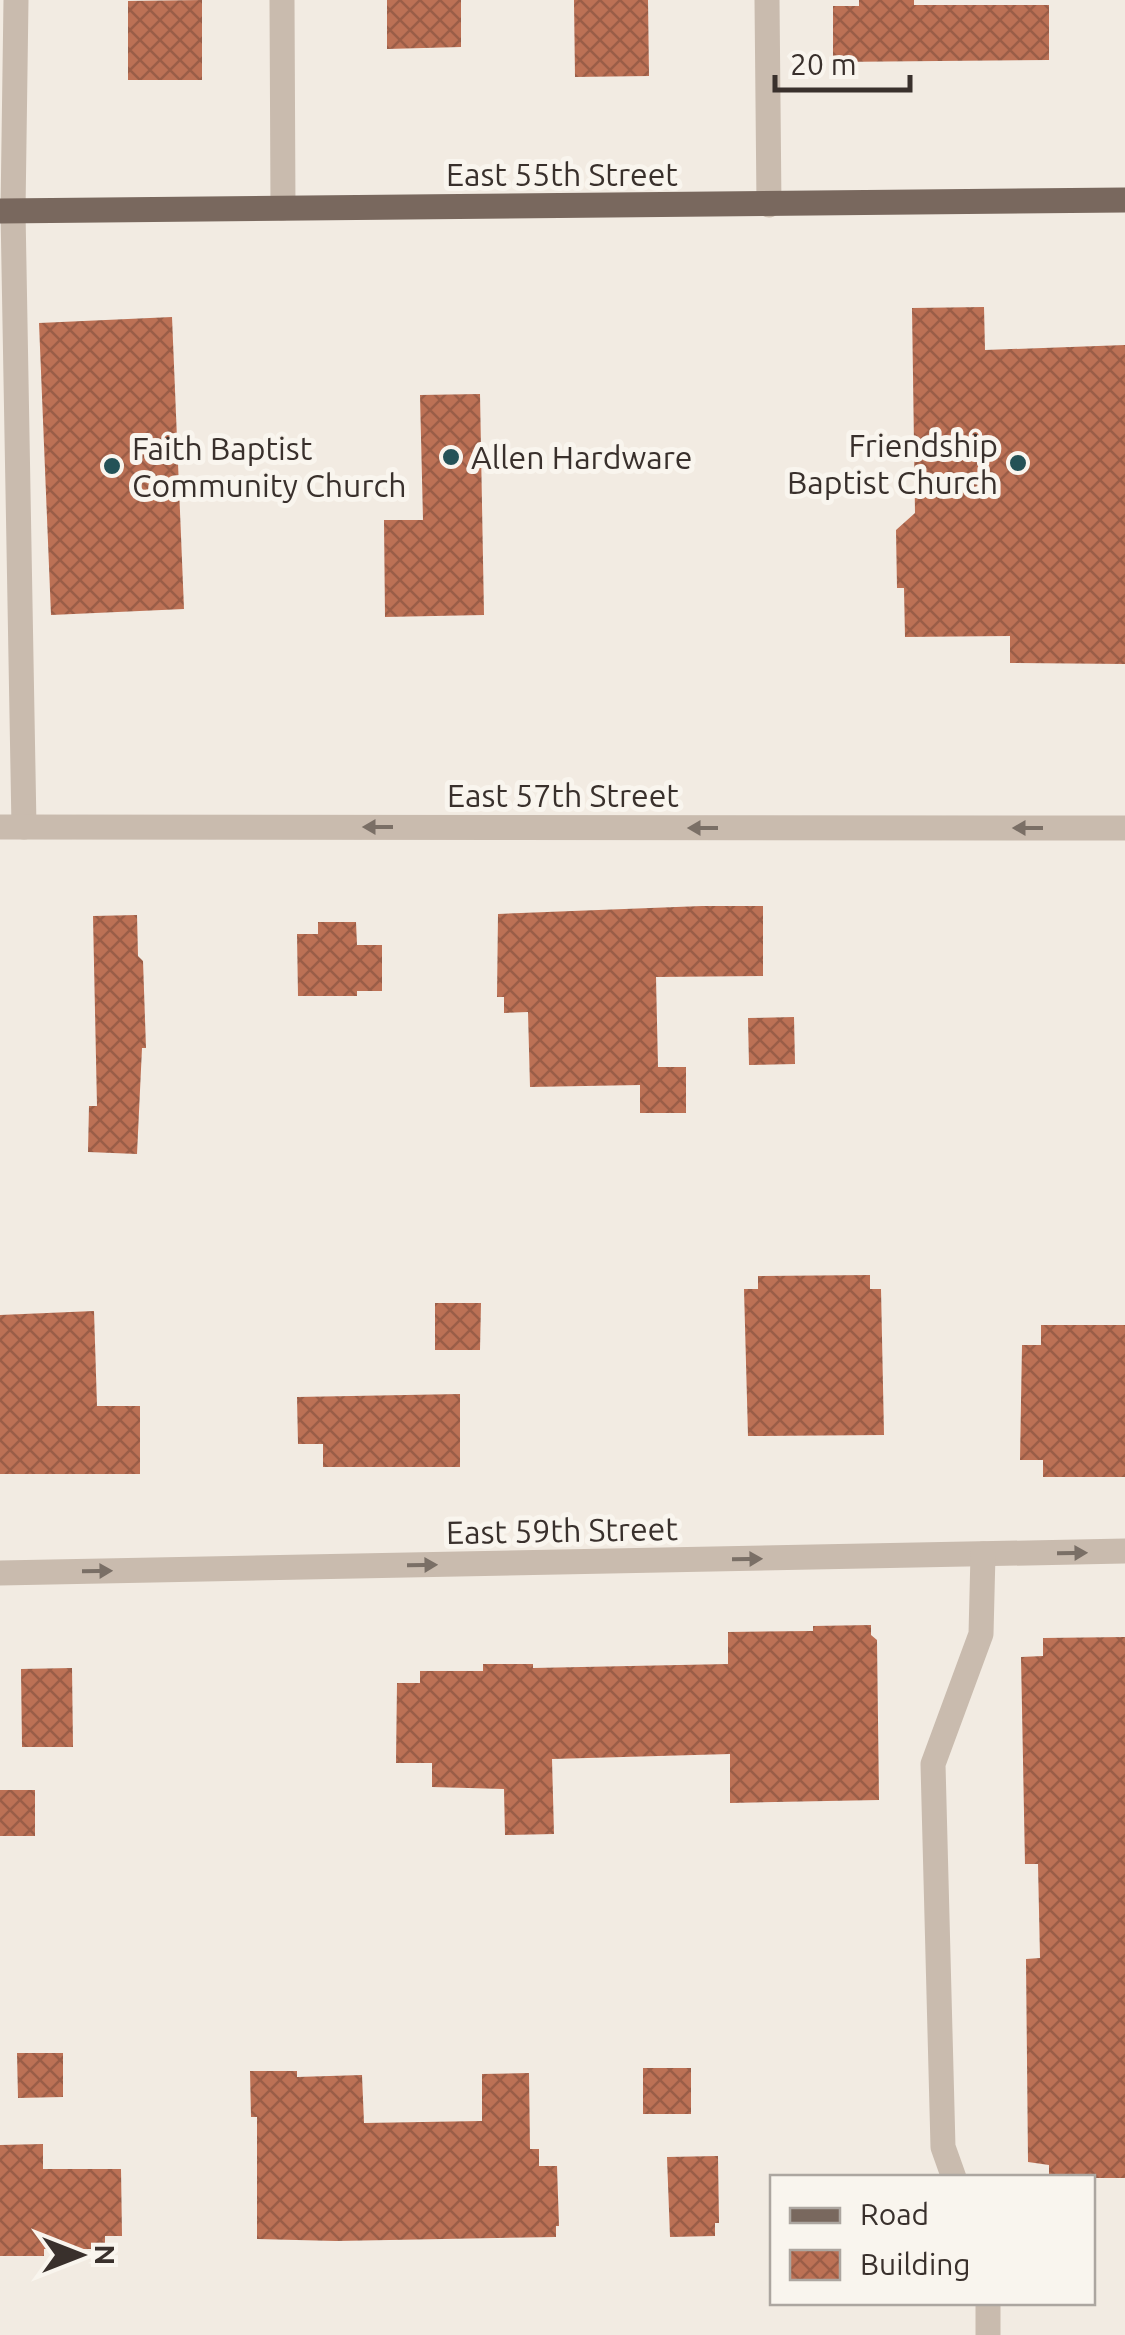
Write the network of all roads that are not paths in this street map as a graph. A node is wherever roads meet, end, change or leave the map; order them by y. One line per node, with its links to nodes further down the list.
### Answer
1 (16, 0): 7 (street)
2 (282, 0): 6 (street)
3 (768, 0): 5 (street)
4 (1125, 200): 5 (main road, East 55th Street)
5 (768, 205): 6 (main road, East 55th Street)
6 (282, 208): 7 (main road, East 55th Street)
7 (6, 211): 8 (street)
8 (12, 827): 9 (street, East 57th Street, one-way to 8)
9 (1125, 828)
10 (1125, 1552): 11 (street, East 59th Street, one-way to 10)
11 (983, 1554): 12 (street, East 59th Street, one-way to 11); 13 (street)
12 (0, 1573)
13 (953, 2175)
14 (988, 2305): 15 (street)
15 (988, 2335)

